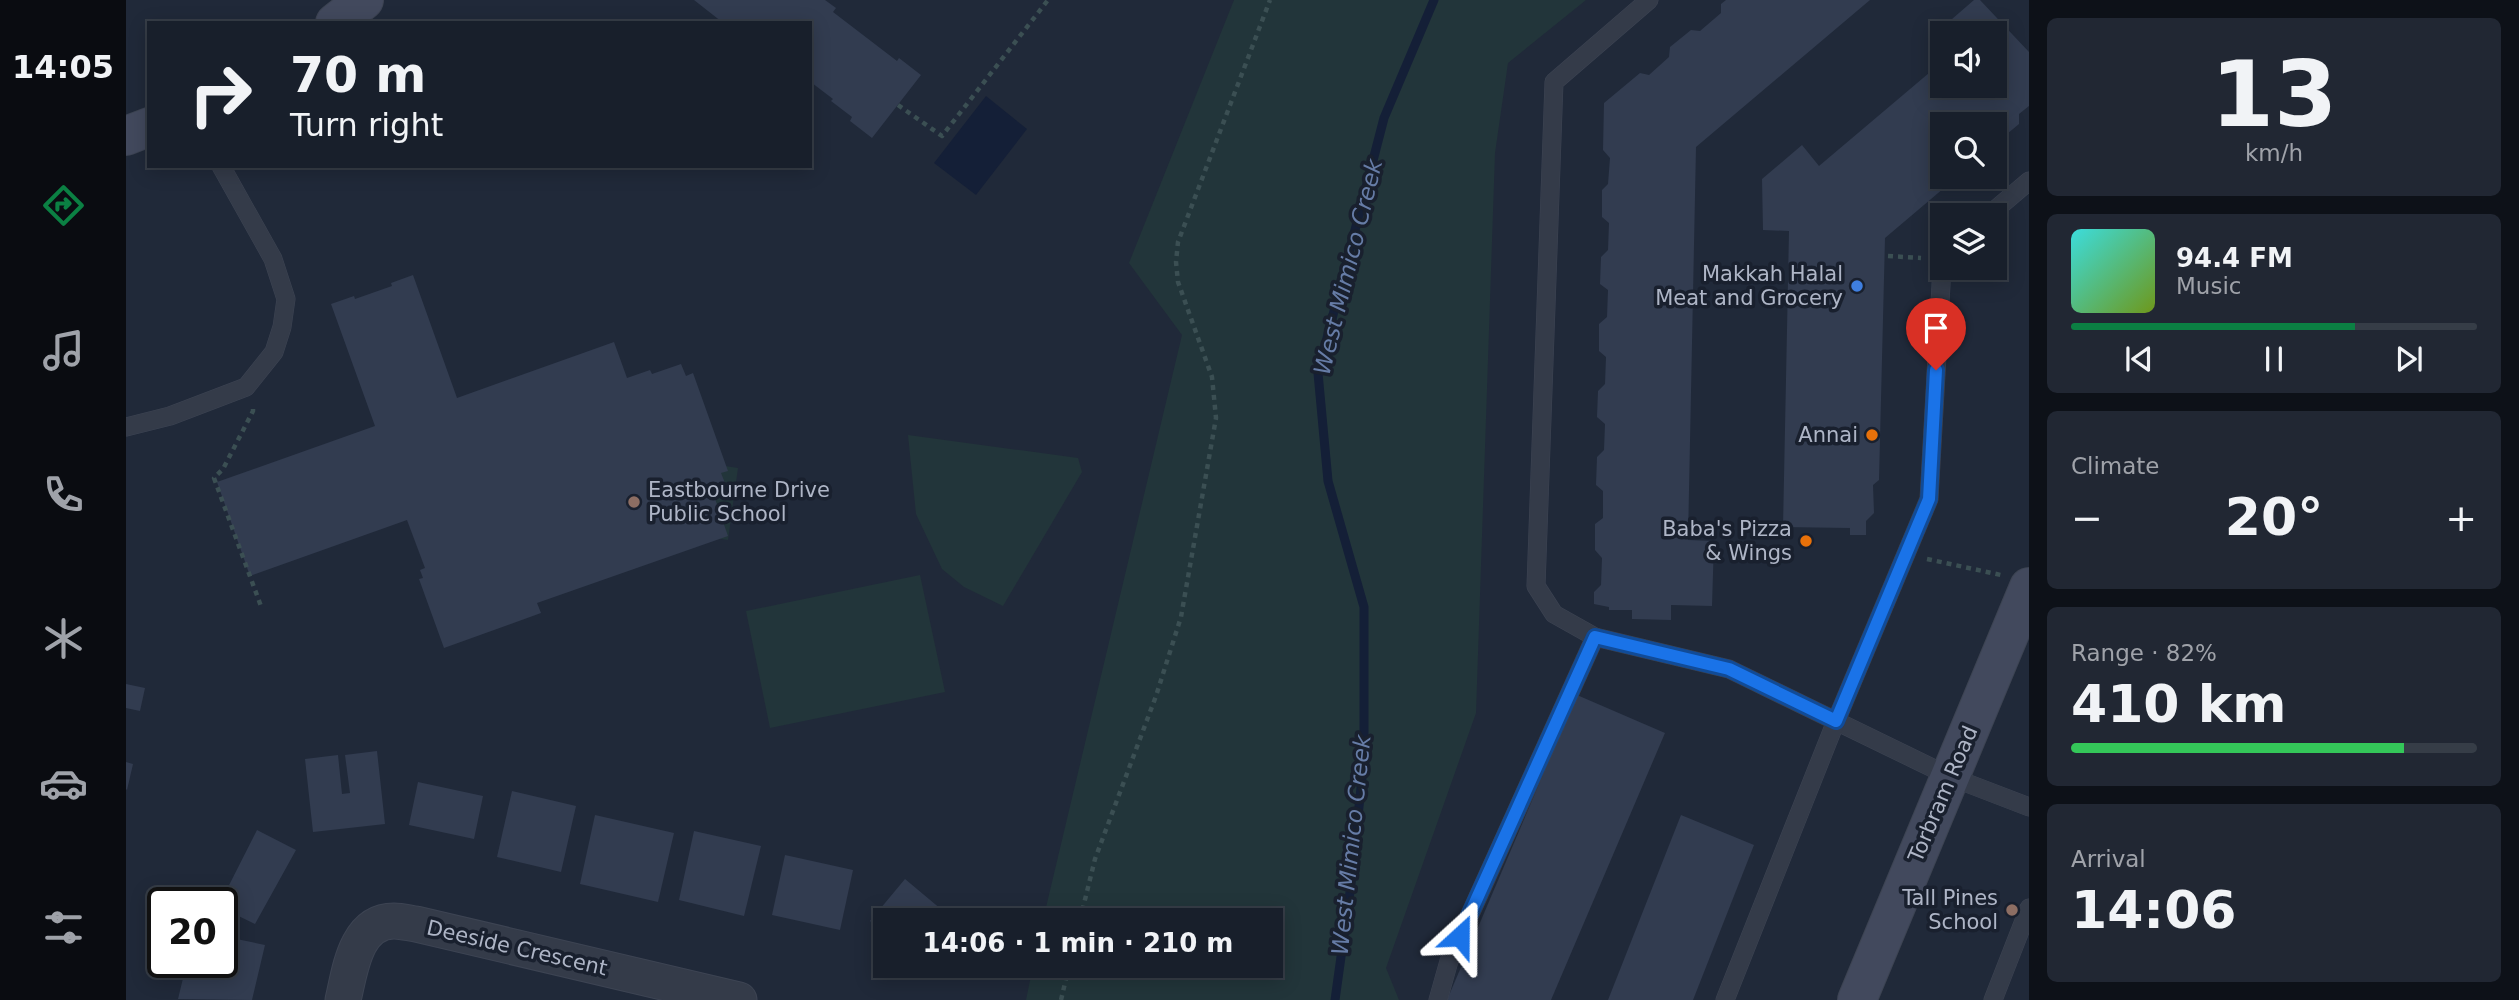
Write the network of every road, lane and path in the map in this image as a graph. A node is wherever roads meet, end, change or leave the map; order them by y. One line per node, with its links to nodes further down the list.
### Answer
1 (364, 0): 5 (main road)
2 (1048, 0): 6 (path)
3 (1270, 0): 24 (path)
4 (1649, 0): 20 (lane)
5 (338, 21)
6 (898, 105)
7 (147, 128): 8 (main road)
8 (126, 136)
9 (222, 168): 15 (lane)
10 (2029, 181): 11 (lane)
11 (2003, 203)
12 (1888, 257): 13 (path)
13 (1930, 262)
14 (1935, 280): 17 (lane)
15 (246, 387): 16 (lane); 19 (path)
16 (126, 427)
17 (1906, 554): 18 (path); 21 (lane)
18 (2016, 581): 22 (main road, Torbram Road)
19 (262, 609)
20 (1595, 637): 21 (lane); 30 (lane)
21 (1836, 721): 22 (lane); 31 (lane)
22 (1951, 777): 23 (lane); 32 (main road, Torbram Road)
23 (2029, 807)
24 (1083, 908)
25 (2029, 908): 33 (lane)
26 (1066, 978): 29 (path)
27 (343, 1000): 28 (street, Deeside Crescent)
28 (739, 1000)
29 (1061, 1000)
30 (1438, 1000)
31 (1725, 1000)
32 (1857, 1000)
33 (1993, 1000)

